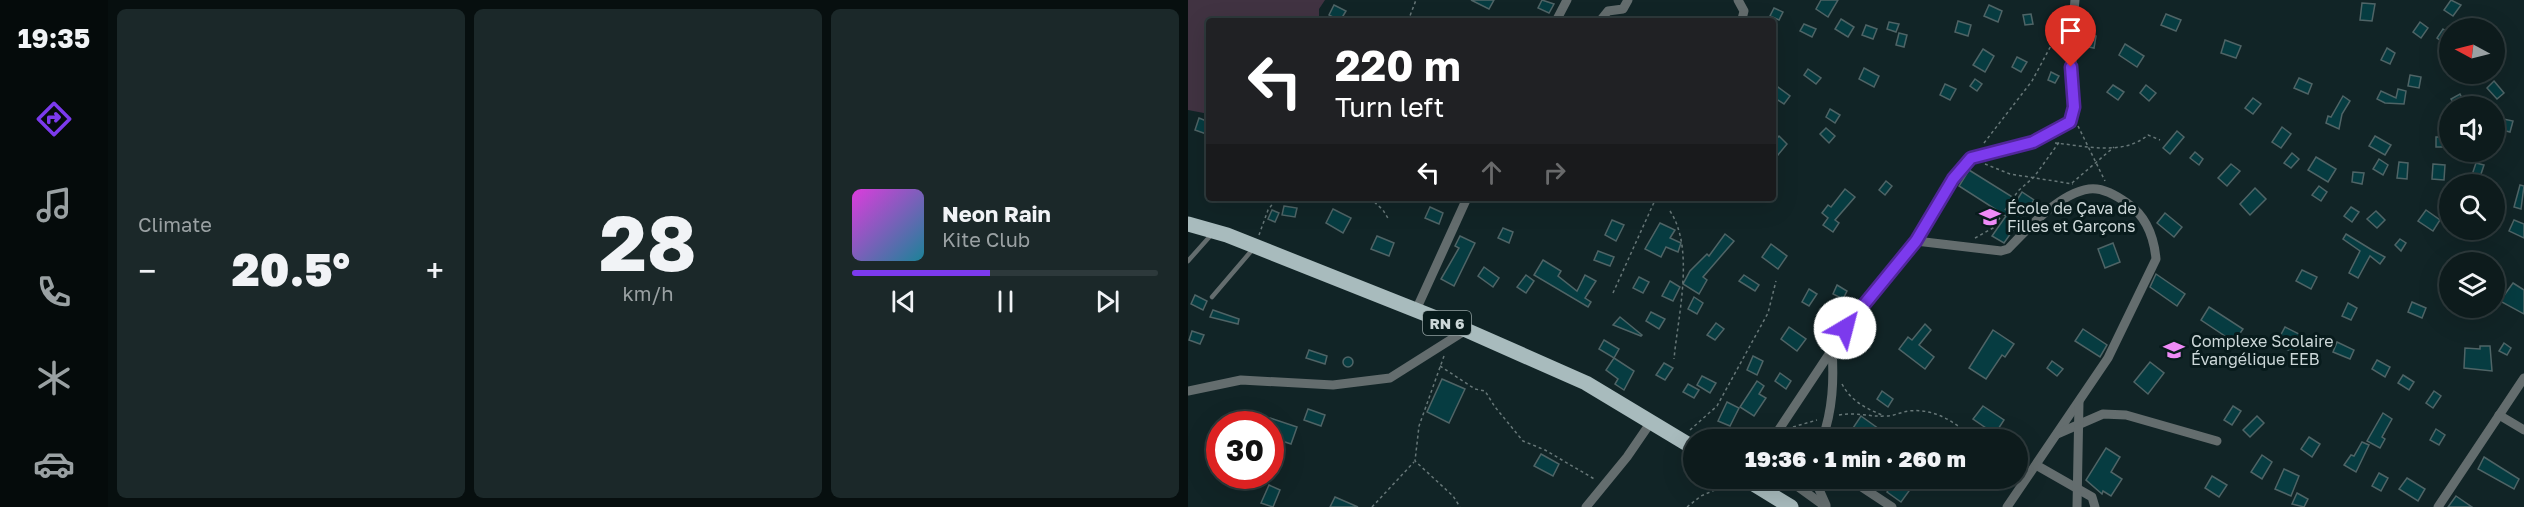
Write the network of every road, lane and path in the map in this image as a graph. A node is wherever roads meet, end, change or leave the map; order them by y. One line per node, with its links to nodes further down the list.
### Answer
1 (1416, 0): 6 (path)
2 (1567, 0): 7 (street)
3 (1628, 0): 8 (street)
4 (1738, 0): 9 (street)
5 (2075, 0): 11 (street)
6 (1409, 18)
7 (1558, 18)
8 (1602, 18)
9 (1742, 18)
10 (2066, 18): 18 (path)
11 (2073, 114): 12 (street); 16 (path)
12 (2066, 126): 14 (street); 15 (path)
13 (2160, 140): 17 (path)
14 (2033, 142): 15 (path); 18 (street)
15 (2059, 144): 16 (path); 20 (path)
16 (2088, 147): 17 (path); 19 (path)
17 (2115, 147): 19 (path)
18 (1971, 158): 20 (path); 33 (street)
19 (2095, 162): 21 (path); 24 (path)
20 (2034, 177): 21 (path); 35 (path)
21 (2071, 184): 22 (path); 23 (path)
22 (2090, 188): 24 (street); 35 (street)
23 (2061, 190)
24 (2110, 192): 49 (street)
25 (1275, 201): 34 (path)
26 (1373, 201): 30 (path)
27 (1466, 201): 40 (street)
28 (1655, 201): 38 (path)
29 (1670, 211): 44 (path)
30 (1389, 220)
31 (1190, 227): 32 (main road, RN 6)
32 (1214, 231): 34 (main road, RN 6); 36 (lane)
33 (1916, 241): 35 (street); 43 (street)
34 (1252, 245): 39 (lane); 40 (main road, RN 6)
35 (1960, 246)
36 (1188, 261)
37 (1776, 281): 61 (path)
38 (1613, 293)
39 (1212, 297)
40 (1416, 310): 41 (main road, RN 6)
41 (1466, 330): 42 (street); 53 (main road, RN 6)
42 (1449, 341): 45 (path); 48 (street)
43 (1832, 347): 46 (street); 55 (street)
44 (1674, 359)
45 (1440, 366): 64 (path); 66 (path)
46 (1833, 368): 51 (path); 52 (street)
47 (2524, 378): 50 (street)
48 (1188, 391)
49 (2080, 400): 54 (street); 60 (street)
50 (2499, 415): 59 (street); 83 (street)
51 (1885, 416): 52 (path); 58 (path)
52 (1830, 417): 56 (path); 57 (street)
53 (1651, 422): 61 (main road, RN 6); 66 (street)
54 (2077, 423): 60 (street); 63 (street); 67 (street)
55 (1779, 429)
56 (1796, 429)
57 (1826, 429)
58 (1963, 429)
59 (2524, 430)
60 (2056, 435): 65 (street)
61 (1676, 437): 62 (main road, RN 6)
62 (1683, 441)
63 (2217, 441)
64 (1415, 461): 73 (path); 74 (path)
65 (2036, 465): 67 (street); 80 (street)
66 (1604, 485): 75 (street)
67 (2077, 488): 81 (street); 82 (street)
68 (1719, 489): 76 (path)
69 (1759, 489): 77 (main road)
70 (1802, 489): 78 (street)
71 (1819, 489): 78 (street)
72 (1865, 489): 79 (street)
73 (1372, 507)
74 (1460, 507)
75 (1586, 507)
76 (1687, 507)
77 (1791, 507)
78 (1827, 507)
79 (1892, 507)
80 (2007, 507)
81 (2077, 507)
82 (2095, 507)
83 (2438, 507)

